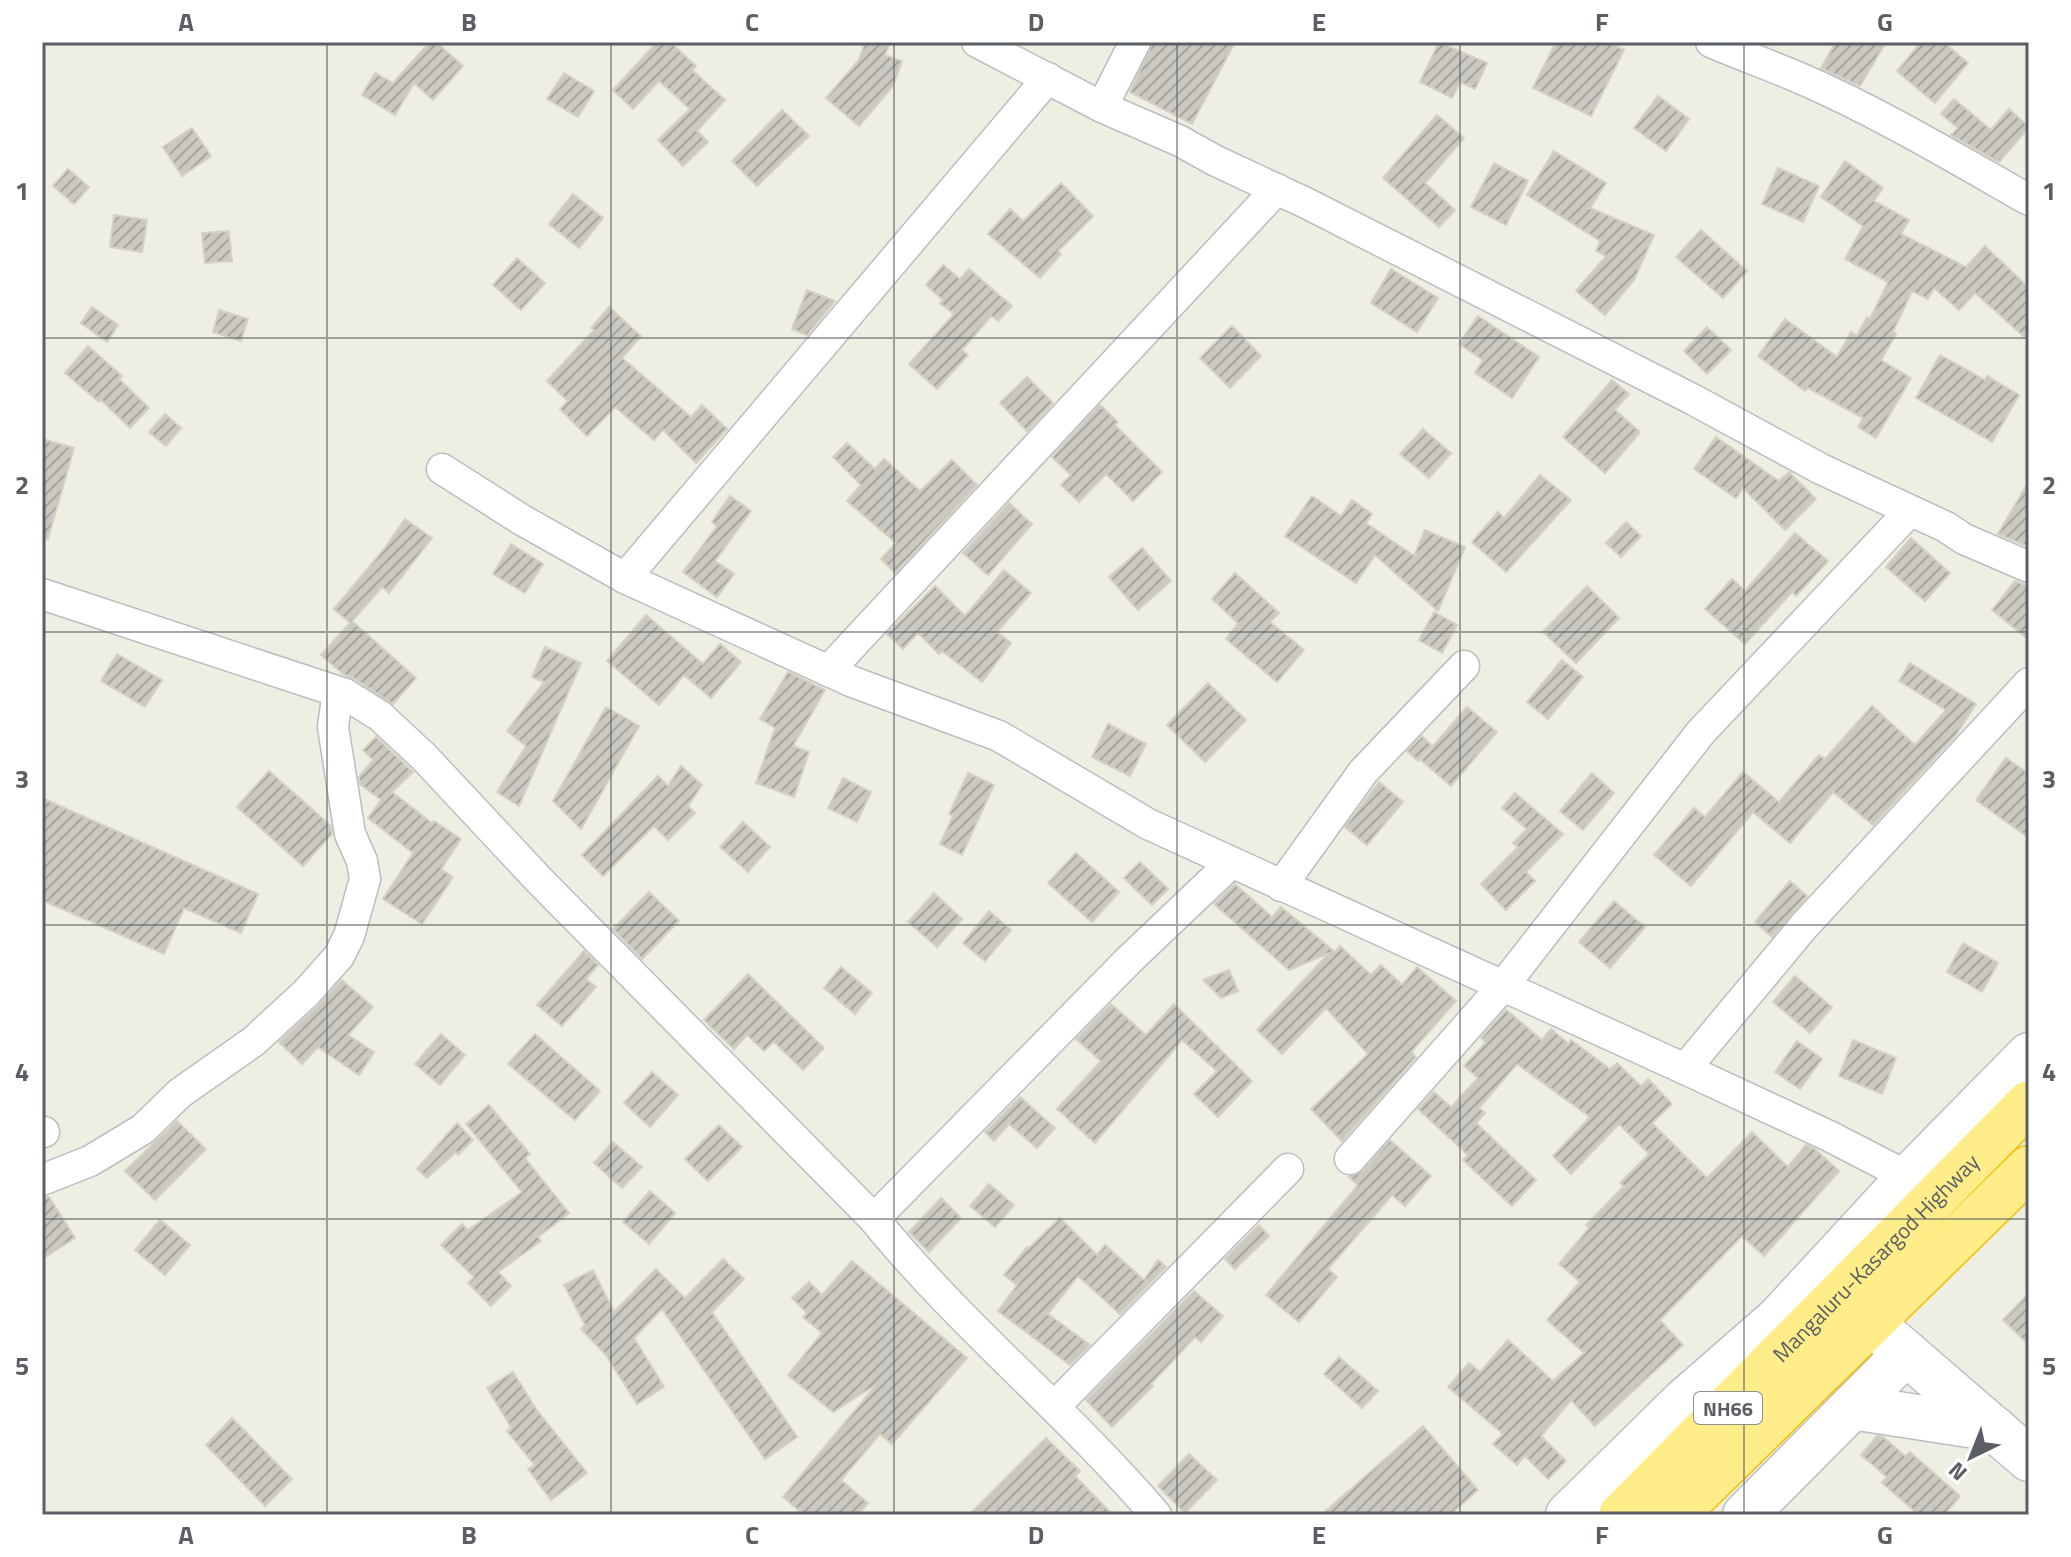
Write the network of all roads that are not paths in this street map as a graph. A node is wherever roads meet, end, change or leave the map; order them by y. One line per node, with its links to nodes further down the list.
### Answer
1 (977, 42): 4 (street)
2 (1135, 42): 5 (street)
3 (1711, 42): 7 (street)
4 (1048, 78): 5 (street); 11 (street)
5 (1102, 107): 6 (street)
6 (1277, 189): 9 (street); 14 (street)
7 (2029, 200)
8 (442, 469): 11 (street)
9 (1910, 511): 10 (street); 19 (street)
10 (2029, 567)
11 (625, 578): 14 (street)
12 (42, 594): 16 (street)
13 (1464, 666): 18 (street)
14 (828, 671): 17 (street)
15 (2029, 683): 21 (street)
16 (345, 694): 26 (street); 28 (street)
17 (1231, 863): 18 (street); 28 (street)
18 (1281, 886): 19 (street)
19 (1503, 986): 21 (street); 23 (street)
20 (2029, 1055): 27 (street)
21 (1685, 1069): 27 (street)
22 (2029, 1103): 27 (highway, Mangaluru-Kasargod Highway / NH66)
23 (1350, 1159)
24 (2029, 1168): 31 (highway, Mangaluru-Kasargod Highway / NH66)
25 (1288, 1169): 33 (street)
26 (42, 1180)
27 (1924, 1185): 29 (highway, Mangaluru-Kasargod Highway / NH66); 30 (street)
28 (874, 1219): 33 (street)
29 (1835, 1301): 30 (street); 38 (highway, Mangaluru-Kasargod Highway / NH66)
30 (1778, 1319): 37 (street)
31 (1872, 1324): 32 (street); 39 (highway, Mangaluru-Kasargod Highway / NH66)
32 (1906, 1353): 34 (street); 35 (street)
33 (1055, 1406): 36 (street)
34 (1852, 1407): 35 (street); 40 (street)
35 (2011, 1443)
36 (1156, 1515)
37 (1568, 1515)
38 (1621, 1515)
39 (1675, 1515)
40 (1745, 1515)

